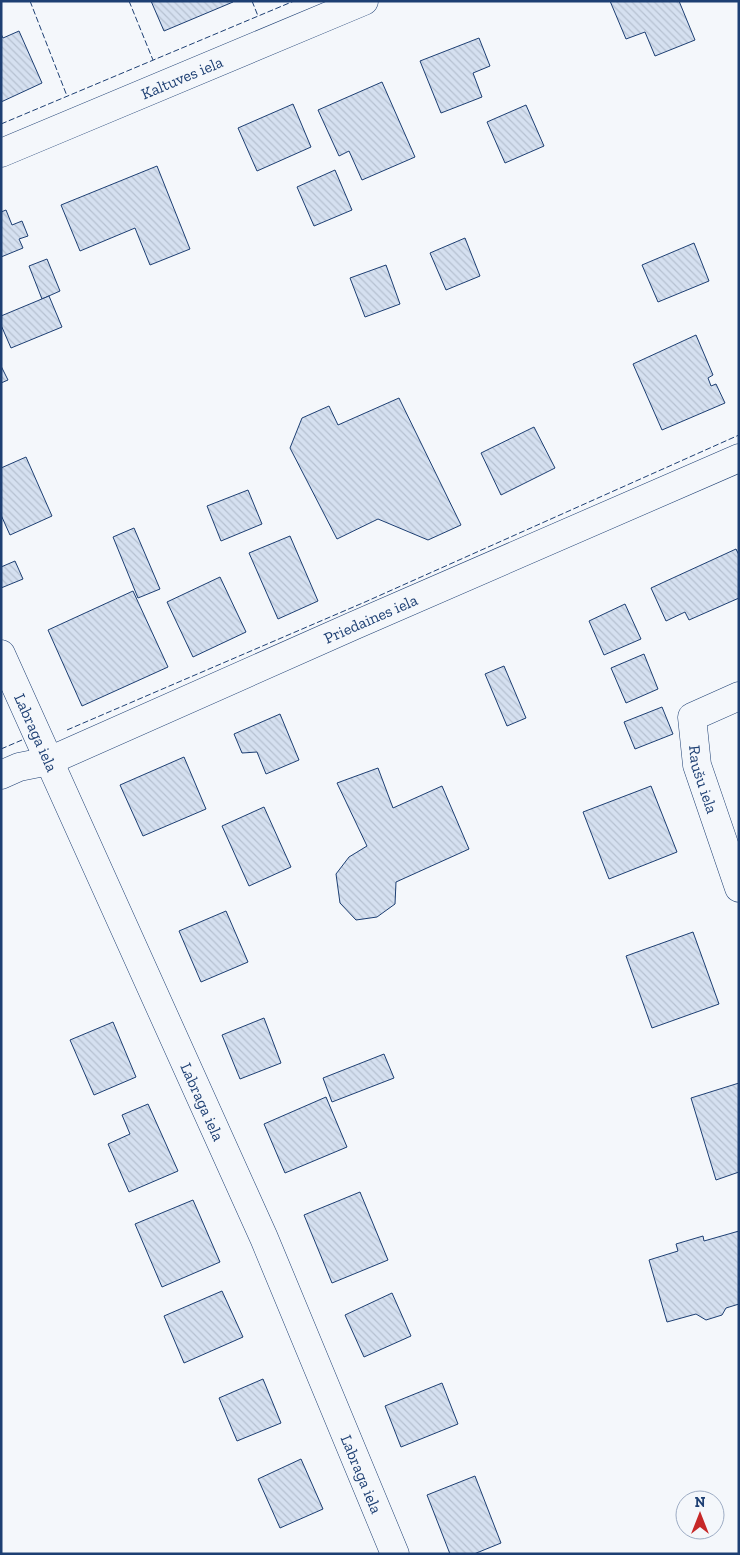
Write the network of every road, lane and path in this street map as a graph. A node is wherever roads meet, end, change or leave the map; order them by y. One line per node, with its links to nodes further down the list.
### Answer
1 (364, 1): 2 (street, Kaltuves iela)
2 (1, 153)
3 (739, 458): 6 (street, Priedaines iela)
4 (1, 654): 6 (street, Labraga iela)
5 (739, 696): 8 (street, Raušu iela)
6 (49, 761): 7 (street, Priedaines iela); 9 (street, Labraga iela)
7 (1, 774)
8 (739, 888)
9 (395, 1554)

